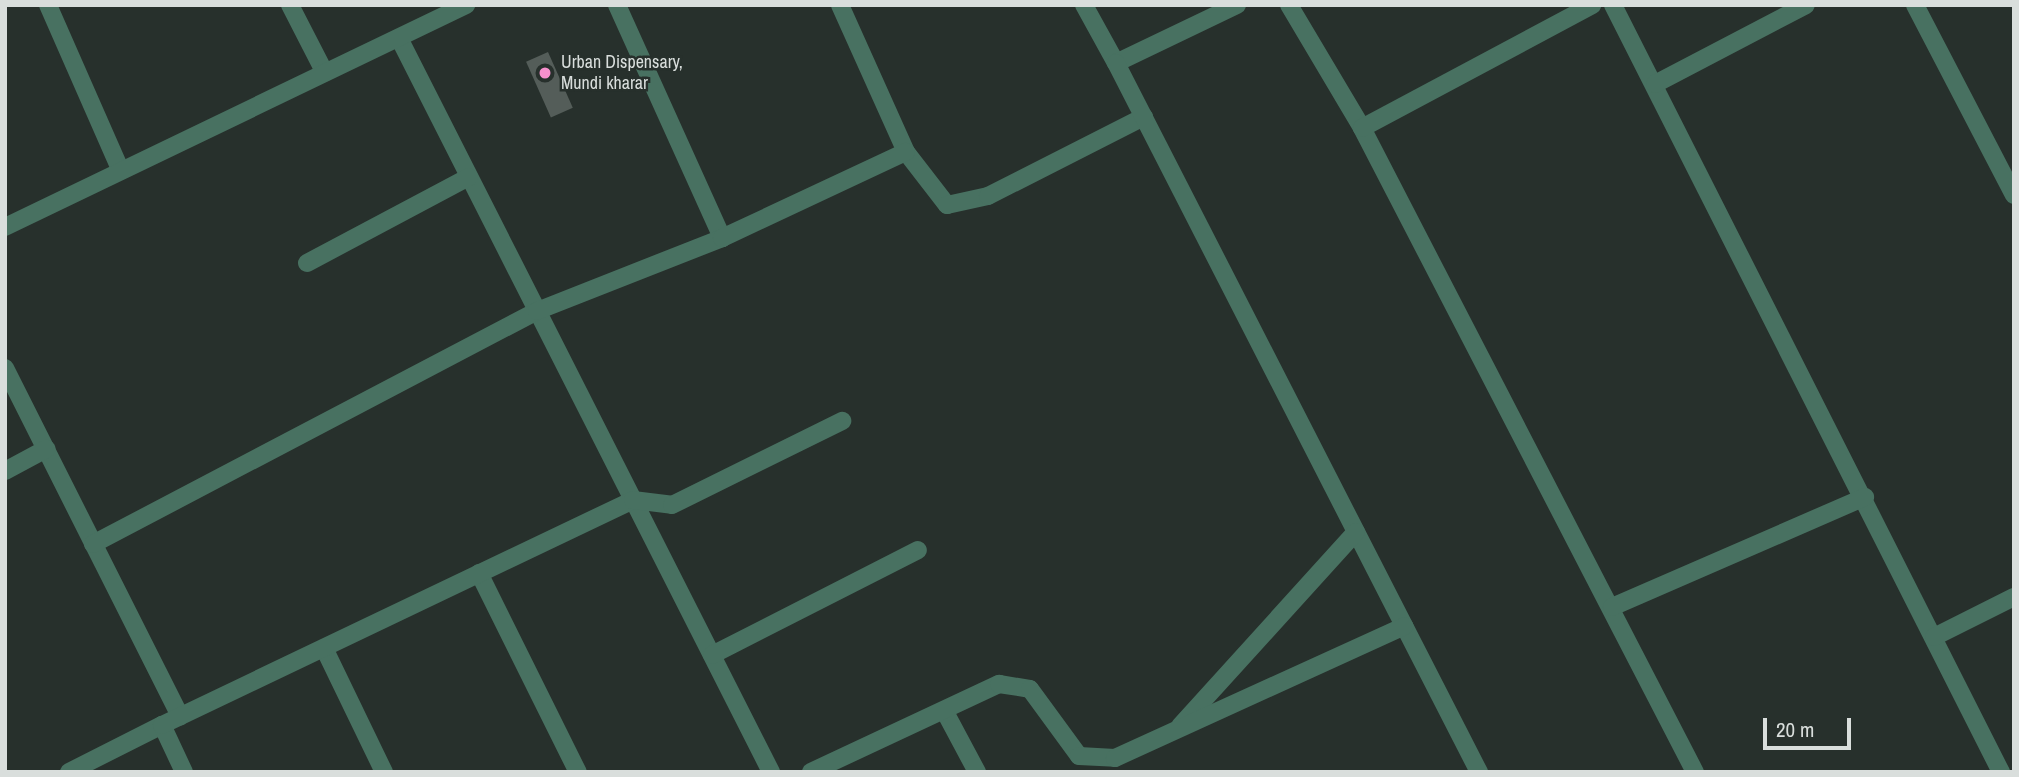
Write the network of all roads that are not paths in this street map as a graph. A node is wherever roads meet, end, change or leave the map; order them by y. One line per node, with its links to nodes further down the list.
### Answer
1 (48, 5): 21 (street)
2 (290, 5): 16 (street)
3 (466, 5): 14 (street)
4 (617, 5): 25 (street)
5 (840, 5): 20 (street)
6 (1084, 5): 15 (street)
7 (1237, 5): 13 (street)
8 (1289, 5): 19 (street)
9 (1592, 5): 19 (street)
10 (1613, 5): 17 (street)
11 (1806, 5): 17 (street)
12 (1915, 5): 23 (street)
13 (1194, 12): 15 (street)
14 (399, 38): 16 (street); 22 (street)
15 (1116, 63): 18 (street)
16 (325, 73): 21 (street)
17 (1655, 84): 32 (street)
18 (1144, 117): 20 (street); 34 (street)
19 (1362, 128): 39 (street)
20 (906, 152): 25 (street)
21 (121, 171): 24 (street)
22 (469, 177): 26 (street); 27 (street)
23 (2014, 195)
24 (5, 227)
25 (722, 238): 27 (street)
26 (307, 263)
27 (537, 311): 33 (street); 35 (street)
28 (5, 368): 30 (street)
29 (842, 421): 33 (street)
30 (46, 450): 31 (street); 35 (street)
31 (5, 471)
32 (1865, 497): 39 (street); 41 (street)
33 (634, 500): 37 (street); 43 (street)
34 (1356, 531): 40 (street); 47 (street)
35 (93, 544): 45 (street)
36 (918, 550): 43 (street)
37 (479, 573): 42 (street); 52 (street)
38 (2014, 597): 41 (street)
39 (1612, 607): 56 (street)
40 (1405, 626): 47 (street); 48 (street)
41 (1934, 636): 57 (street)
42 (324, 648): 45 (street); 51 (street)
43 (712, 655): 53 (street)
44 (945, 712): 47 (street); 54 (street); 55 (street)
45 (180, 716): 46 (street)
46 (162, 725): 49 (street); 50 (street)
47 (1174, 733)
48 (1475, 770)
49 (69, 772)
50 (184, 772)
51 (384, 772)
52 (578, 772)
53 (771, 772)
54 (811, 772)
55 (976, 772)
56 (1695, 772)
57 (2001, 772)

